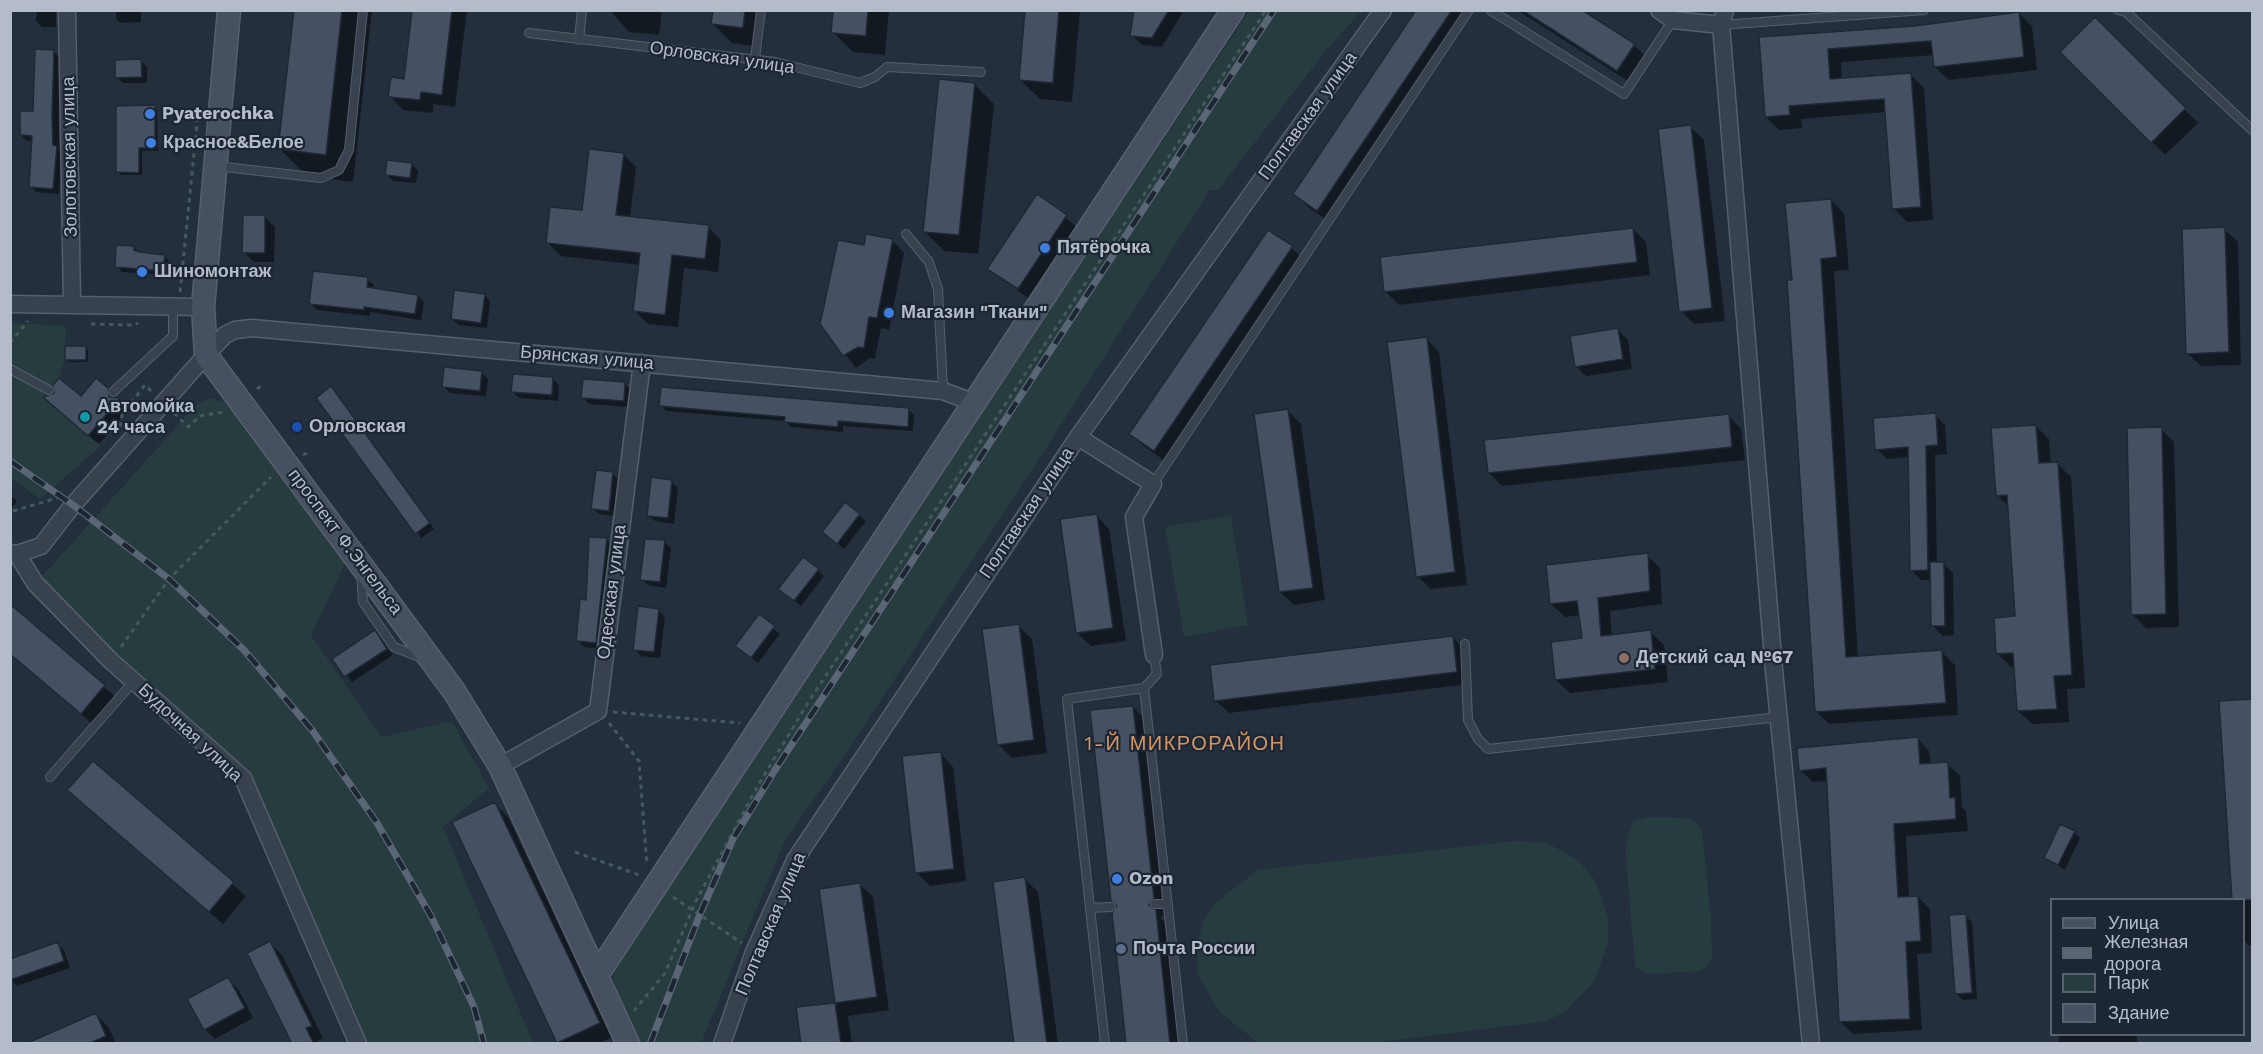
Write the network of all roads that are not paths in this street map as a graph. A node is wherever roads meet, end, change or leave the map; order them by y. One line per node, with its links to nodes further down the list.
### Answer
1 (67, 10): 22 (street, Золотовская улица)
2 (229, 10): 20 (street)
3 (363, 10): 20 (lane)
4 (582, 10): 16 (lane)
5 (761, 10): 17 (lane)
6 (1233, 10): 32 (street)
7 (1383, 10): 33 (street, Полтавская улица)
8 (1469, 10): 34 (lane)
9 (1490, 10): 14 (lane)
10 (1659, 10): 14 (street)
11 (1924, 10): 13 (lane)
12 (2118, 10): 19 (lane)
13 (1723, 18): 14 (street); 40 (street)
14 (1673, 20)
15 (529, 33): 16 (lane, Орловская улица)
16 (579, 40): 17 (lane, Орловская улица)
17 (755, 59): 18 (lane, Орловская улица)
18 (981, 72)
19 (2253, 130)
20 (216, 166): 25 (street)
21 (906, 234): 30 (lane)
22 (72, 303): 23 (street); 24 (street)
23 (10, 304)
24 (173, 306): 25 (street); 31 (lane)
25 (203, 307): 26 (street)
26 (207, 355): 27 (street, Брянская улица); 35 (street, Брянская улица); 41 (street, проспект Ф.Энгельса)
27 (642, 363): 30 (street, Брянская улица); 41 (street, Одесская улица)
28 (10, 369): 29 (lane)
29 (49, 390)
30 (943, 391): 32 (street, Брянская улица)
31 (113, 392)
32 (975, 403): 47 (street)
33 (1078, 437): 34 (street); 50 (street, Полтавская улица)
34 (1154, 484): 37 (street)
35 (14, 554): 38 (street, Будочная улица)
36 (1465, 644): 40 (lane)
37 (1154, 655): 39 (lane)
38 (134, 681): 42 (lane); 49 (street, Будочная улица)
39 (1144, 688): 44 (lane); 46 (lane)
40 (1779, 717): 53 (street)
41 (500, 766): 47 (street, проспект Ф.Энгельса)
42 (50, 777)
43 (1155, 904): 44 (lane)
44 (1168, 904): 52 (lane)
45 (1112, 907): 46 (lane)
46 (1090, 908): 51 (lane)
47 (597, 975): 48 (street, проспект Ф.Энгельса)
48 (625, 1036)
49 (358, 1044)
50 (722, 1044)
51 (1105, 1044)
52 (1183, 1044)
53 (1811, 1044)

